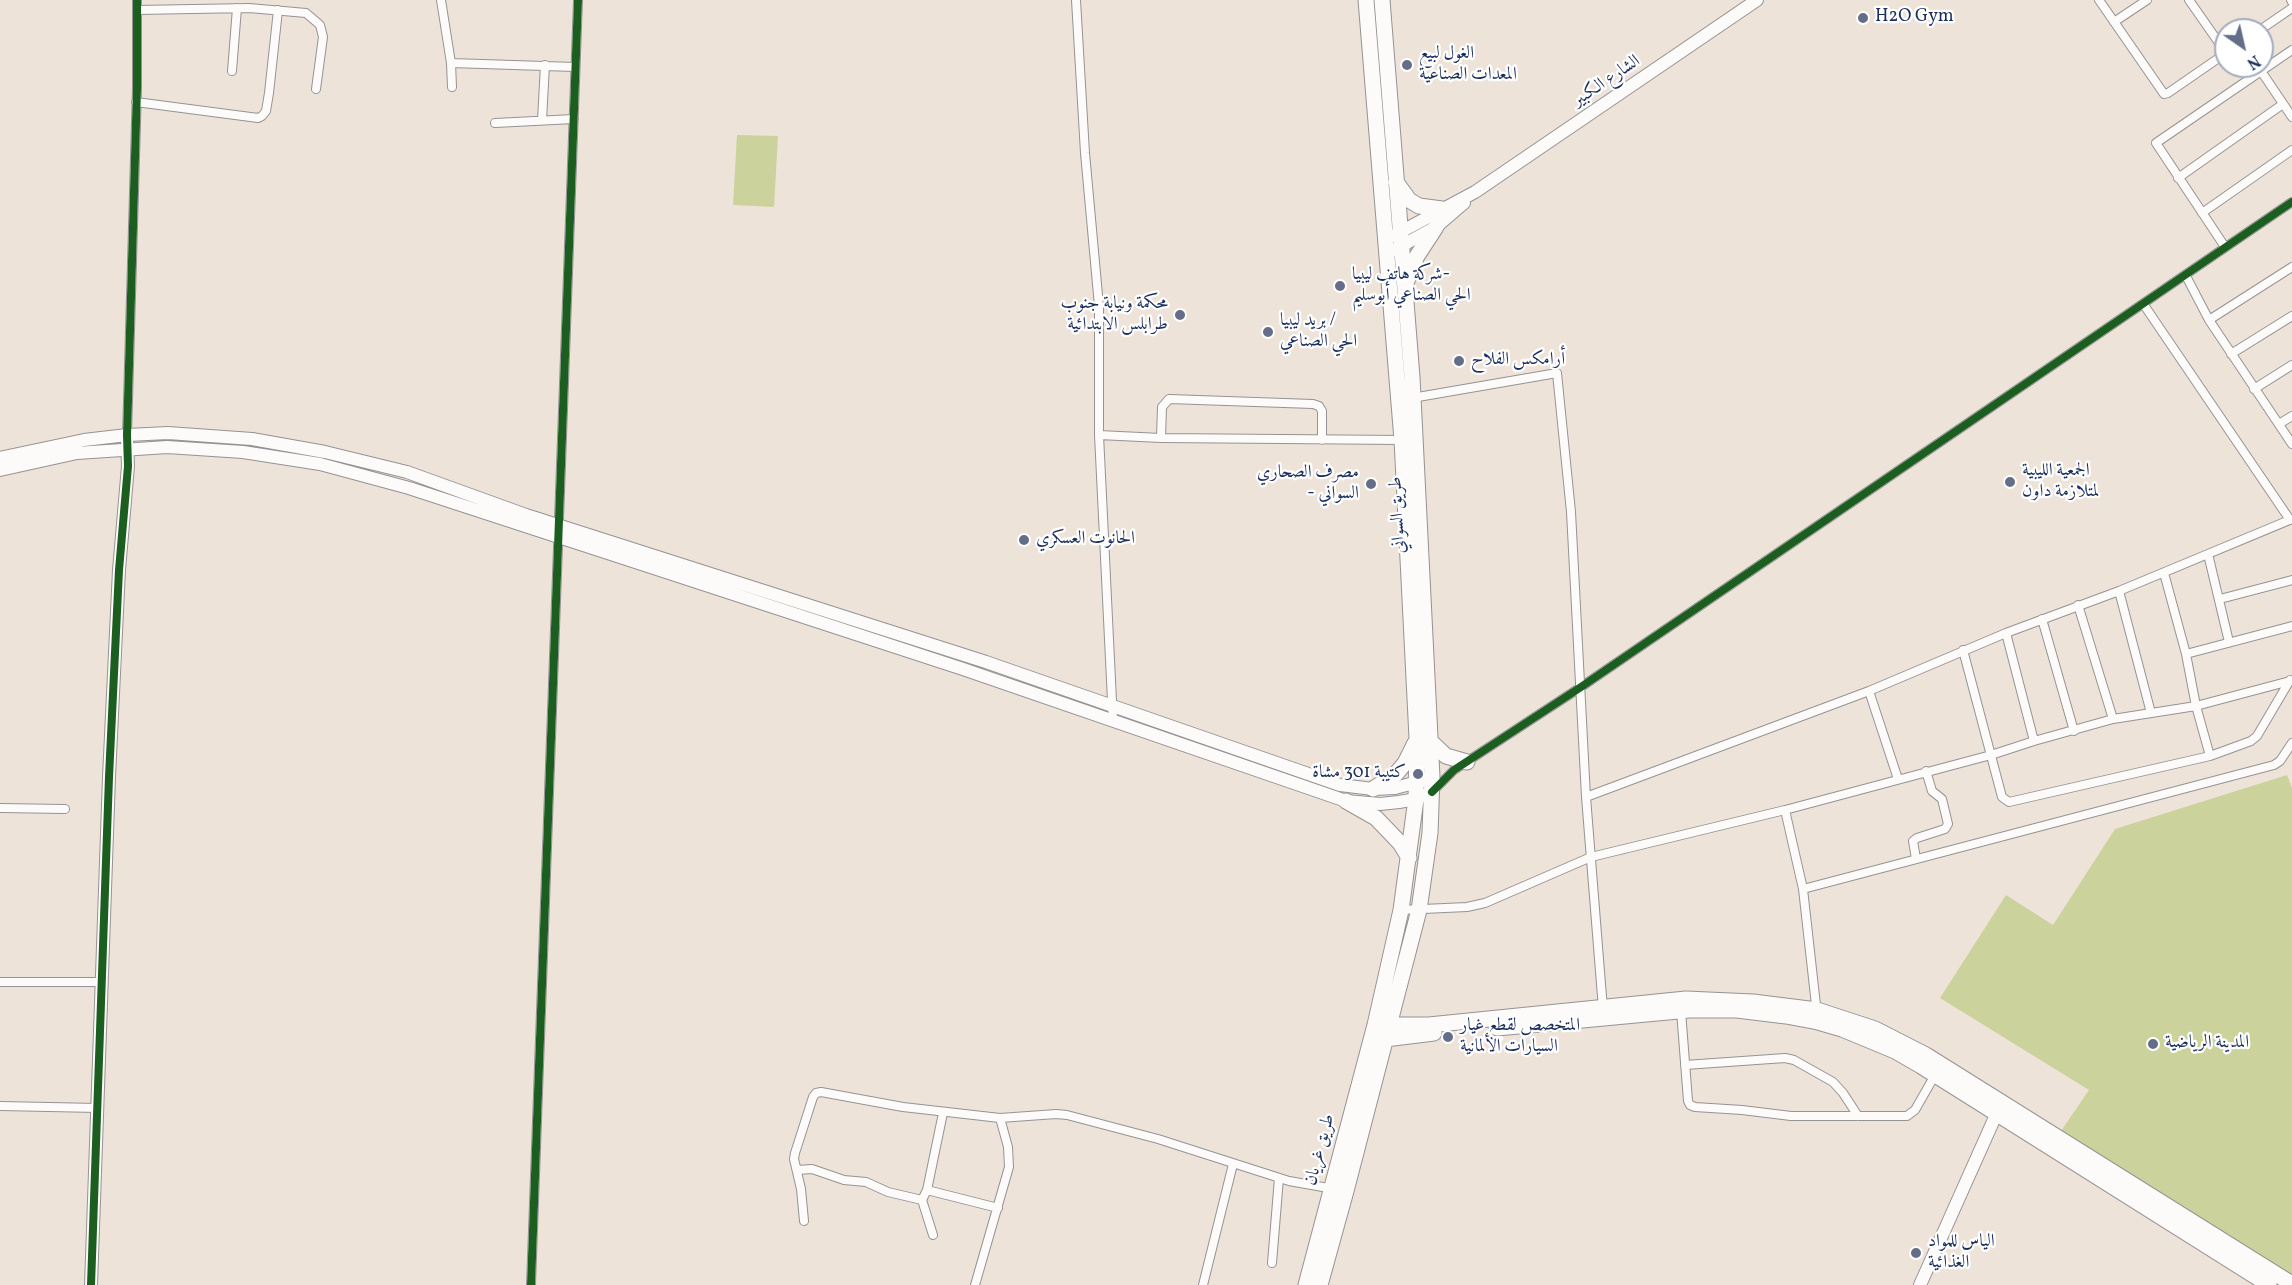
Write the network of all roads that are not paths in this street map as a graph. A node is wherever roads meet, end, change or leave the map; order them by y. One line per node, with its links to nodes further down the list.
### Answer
1 (441, 0): 19 (street)
2 (578, 0): 22 (street)
3 (1076, 0): 58 (street)
4 (1366, 0): 43 (highway, طريق السواني)
5 (1382, 0): 36 (highway, طريق السواني)
6 (1757, 0): 37 (main road, الشارع الكبير)
7 (2100, 0): 15 (street)
8 (2147, 0): 15 (street)
9 (2189, 0): 16 (street)
10 (137, 5): 11 (street); 28 (street)
11 (237, 8): 13 (street); 23 (street)
12 (2292, 8): 14 (street)
13 (278, 10): 27 (street); 28 (street)
14 (2274, 20)
15 (2114, 22): 18 (street)
16 (2214, 36)
17 (2292, 50): 20 (street)
18 (2214, 61)
19 (451, 63): 21 (street); 26 (street)
20 (2274, 63)
21 (545, 65): 22 (street); 32 (street)
22 (576, 67): 31 (street)
23 (232, 71)
24 (2252, 78): 35 (street)
25 (2266, 78): 29 (street)
26 (452, 87)
27 (316, 89)
28 (136, 102): 57 (street)
29 (2283, 104): 30 (street); 35 (street)
30 (2292, 117)
31 (574, 118): 32 (street); 67 (street)
32 (542, 120): 33 (street)
33 (495, 123)
34 (2292, 150): 40 (street)
35 (2178, 178): 40 (street)
36 (1395, 182): 39 (highway); 42 (highway, طريق السواني)
37 (1476, 192): 39 (main road, الشارع الكبير); 41 (main road, الشارع الكبير)
38 (2292, 202): 44 (street)
39 (1442, 209): 42 (main road, الشارع الكبير)
40 (2202, 213): 44 (street)
41 (1436, 227): 42 (main road, الشارع الكبير); 47 (highway)
42 (1402, 239): 43 (main road, الشارع الكبير); 47 (highway, طريق السواني)
43 (1386, 246): 61 (highway, طريق السواني)
44 (2225, 247): 46 (street)
45 (2292, 267): 50 (street)
46 (2186, 276): 48 (street); 50 (street)
47 (1404, 289): 54 (highway, طريق السواني)
48 (2144, 305): 66 (street); 81 (street)
49 (2292, 316): 51 (street)
50 (2209, 320): 51 (street)
51 (2231, 354): 53 (street)
52 (2292, 365): 53 (street)
53 (2254, 389): 56 (street)
54 (1412, 398): 81 (street); 89 (highway, طريق السواني)
55 (2292, 416): 56 (street)
56 (2279, 424): 62 (street)
57 (127, 435): 63 (main road); 64 (main road); 67 (main road)
58 (1099, 435): 59 (street); 83 (street)
59 (1161, 438): 60 (street); 60 (street)
60 (1322, 440): 61 (street)
61 (1402, 440): 89 (highway, طريق السواني)
62 (2292, 444)
63 (127, 449): 65 (main road); 67 (main road); 113 (main road)
64 (0, 458)
65 (0, 470)
66 (2291, 520): 68 (street)
67 (558, 531): 83 (main road); 87 (main road); 139 (street)
68 (2208, 554): 69 (street); 72 (street)
69 (2164, 573): 71 (street); 79 (street)
70 (2292, 580): 72 (street)
71 (2119, 591): 73 (street); 85 (street)
72 (2220, 599): 77 (street)
73 (2078, 605): 74 (street); 86 (street)
74 (2042, 619): 76 (street); 88 (street)
75 (2292, 626): 77 (street)
76 (2006, 633): 78 (street); 90 (street)
77 (2229, 642): 79 (street)
78 (1964, 650): 82 (street); 92 (street)
79 (2186, 654): 84 (street)
80 (2291, 679): 84 (street); 93 (street)
81 (1581, 687): 94 (street); 100 (street)
82 (1869, 691): 96 (street); 100 (street)
83 (1111, 705): 87 (street); 99 (main road)
84 (2196, 706): 85 (street); 93 (street)
85 (2151, 713): 86 (street)
86 (2113, 719): 88 (street)
87 (1113, 721): 102 (main road)
88 (2074, 731): 90 (street)
89 (1423, 739): 94 (highway); 97 (highway, طريق السواني); 98 (highway, طريق السواني); 99 (highway)
90 (2034, 741): 92 (street)
91 (2292, 743): 108 (street)
92 (1991, 755): 93 (street); 95 (street)
93 (2210, 756)
94 (1461, 766): 98 (street); 98 (street)
95 (1926, 771): 96 (street); 108 (street)
96 (1898, 779): 105 (street)
97 (1416, 783): 98 (main road); 99 (main road); 101 (highway, طريق السواني)
98 (1432, 785): 101 (main road); 111 (highway, طريق السواني)
99 (1373, 789)
100 (1586, 797): 106 (street)
101 (1416, 799): 102 (main road); 107 (highway, طريق السواني)
102 (1346, 801): 107 (highway)
103 (0, 808): 104 (street)
104 (65, 809)
105 (1785, 810): 106 (street); 109 (street)
106 (1591, 857): 111 (street); 115 (street)
107 (1409, 858): 110 (highway, طريق السواني)
108 (1916, 859): 109 (street)
109 (1803, 889): 116 (street)
110 (1401, 910): 111 (street); 117 (highway, طريق السواني)
111 (1419, 910): 117 (highway, طريق السواني)
112 (0, 982): 113 (street)
113 (101, 982): 121 (main road)
114 (1681, 1011): 115 (highway); 116 (highway); 118 (street)
115 (1603, 1012): 116 (highway); 117 (highway)
116 (1818, 1016): 119 (highway); 122 (highway)
117 (1380, 1033): 129 (highway, طريق غريان); 131 (highway, طريق غريان)
118 (1685, 1065): 124 (street); 124 (street)
119 (1935, 1075): 122 (highway); 124 (street)
120 (0, 1106): 121 (street)
121 (98, 1108): 138 (main road)
122 (1999, 1108): 137 (highway); 144 (main road); 145 (highway)
123 (943, 1113): 125 (street); 127 (street); 130 (street)
124 (1858, 1116)
125 (1000, 1118): 126 (street); 133 (street)
126 (1233, 1164): 128 (street); 141 (street)
127 (797, 1170): 132 (street); 134 (street)
128 (1279, 1178): 129 (street); 136 (street)
129 (1330, 1189): 131 (street); 142 (highway, طريق غريان)
130 (927, 1190): 132 (street); 133 (street)
131 (1346, 1191): 143 (highway, طريق غريان)
132 (922, 1200): 135 (street)
133 (998, 1208): 140 (street)
134 (804, 1221)
135 (933, 1235)
136 (1272, 1263)
137 (2292, 1284)
138 (91, 1285)
139 (531, 1285)
140 (975, 1285)
141 (1203, 1285)
142 (1306, 1285)
143 (1320, 1285)
144 (1920, 1285)
145 (2269, 1285)

